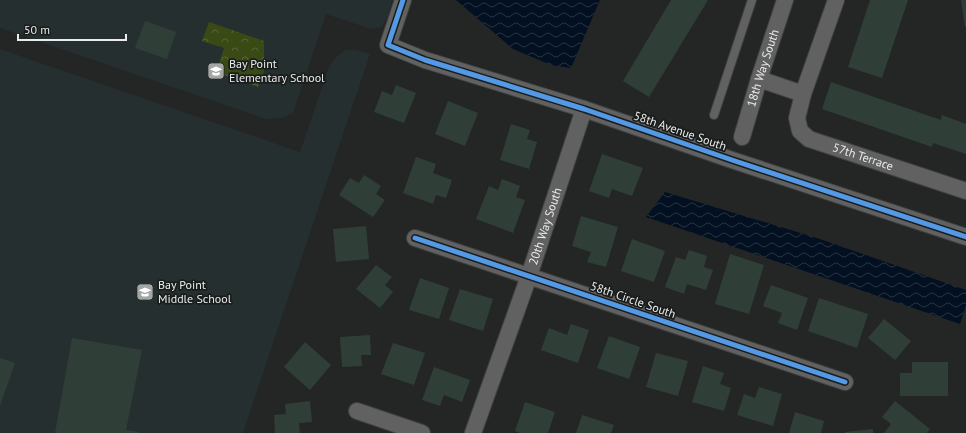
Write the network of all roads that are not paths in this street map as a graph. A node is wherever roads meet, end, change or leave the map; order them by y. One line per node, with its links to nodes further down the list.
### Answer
1 (403, 0): 7 (street, 58th Avenue South)
2 (752, 0): 8 (lane)
3 (785, 0): 5 (street, 18th Way South)
4 (836, 0): 6 (street, 57th Terrace)
5 (759, 79): 6 (street); 9 (street, 18th Way South)
6 (803, 94): 10 (street, 57th Terrace)
7 (584, 109): 11 (street, 58th Avenue South); 13 (street, 20th Way South)
8 (714, 115)
9 (742, 137)
10 (966, 191)
11 (966, 237)
12 (415, 238): 13 (street, 58th Circle South)
13 (529, 276): 14 (street, 58th Circle South); 17 (street, 20th Way South)
14 (845, 382)
15 (357, 411): 16 (street)
16 (422, 433)
17 (473, 433)

